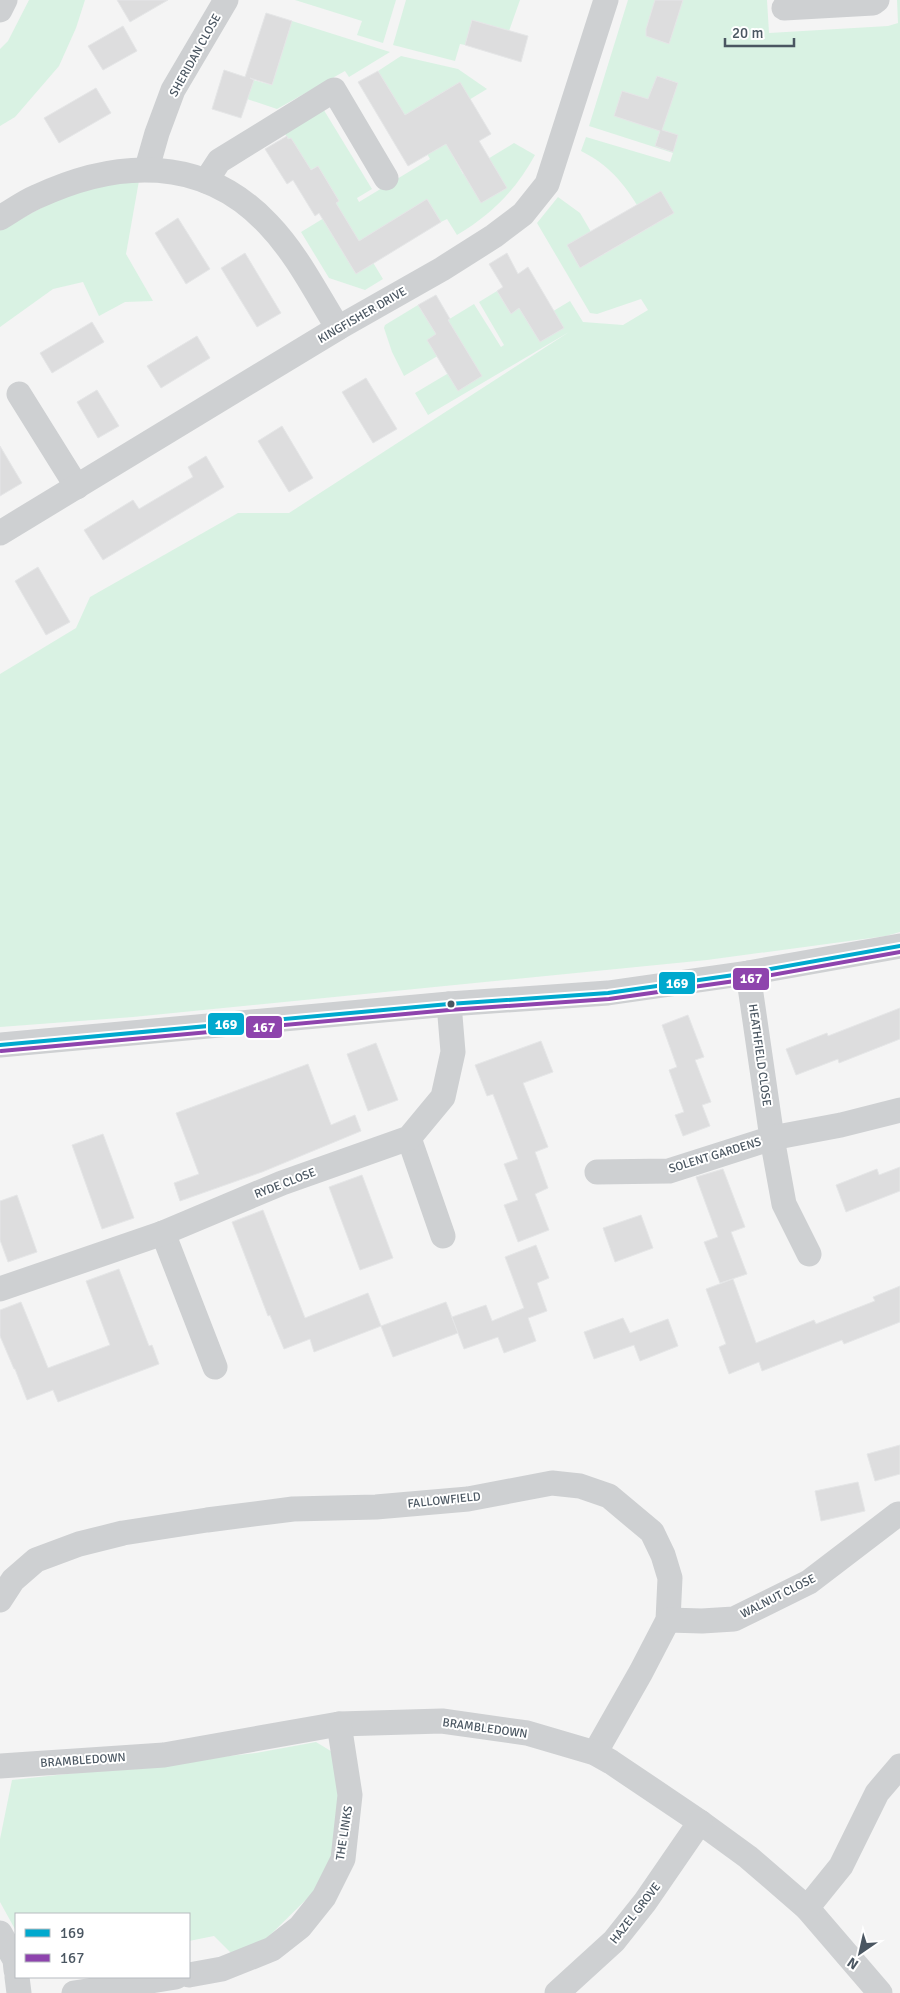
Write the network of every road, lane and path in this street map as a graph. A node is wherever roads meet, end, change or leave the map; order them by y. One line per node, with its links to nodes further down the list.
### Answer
1 (5, 0): 6 (street)
2 (226, 0): 7 (street, SHERIDAN CLOSE)
3 (606, 0): 11 (street, KINGFISHER DRIVE)
4 (877, 0): 5 (street)
5 (784, 8)
6 (0, 10)
7 (148, 168): 9 (street); 10 (street)
8 (386, 178): 9 (street)
9 (206, 180): 11 (street)
10 (0, 218)
11 (338, 328): 13 (street, KINGFISHER DRIVE)
12 (19, 394): 13 (street)
13 (77, 487): 14 (street, KINGFISHER DRIVE)
14 (0, 533)
15 (900, 946): 16 (street)
16 (748, 973): 17 (street); 21 (street, HEATHFIELD CLOSE)
17 (449, 1004): 18 (street); 20 (street)
18 (0, 1045)
19 (900, 1110): 21 (street)
20 (409, 1138): 23 (street, RYDE CLOSE); 24 (street)
21 (772, 1138): 22 (street, SOLENT GARDENS); 25 (street, HEATHFIELD CLOSE)
22 (597, 1172)
23 (163, 1233): 26 (street, RYDE CLOSE); 27 (street)
24 (443, 1236)
25 (809, 1254)
26 (0, 1290)
27 (215, 1367)
28 (898, 1514): 30 (street, WALNUT CLOSE)
29 (0, 1600): 30 (street, FALLOWFIELD)
30 (668, 1620): 32 (street, FALLOWFIELD)
31 (339, 1724): 32 (street, BRAMBLEDOWN); 33 (street, BRAMBLEDOWN); 39 (street, THE LINKS)
32 (595, 1753): 35 (street, BRAMBLEDOWN)
33 (0, 1766)
34 (900, 1766): 36 (street)
35 (700, 1822): 36 (street, BRAMBLEDOWN); 44 (street, HAZEL GROVE)
36 (807, 1908): 45 (street, BRAMBLEDOWN)
37 (0, 1933): 38 (street)
38 (15, 1960)
39 (190, 1974)
40 (17, 1978): 42 (street)
41 (170, 1978): 43 (street)
42 (20, 1993)
43 (74, 1993)
44 (557, 1993)
45 (880, 1993)

